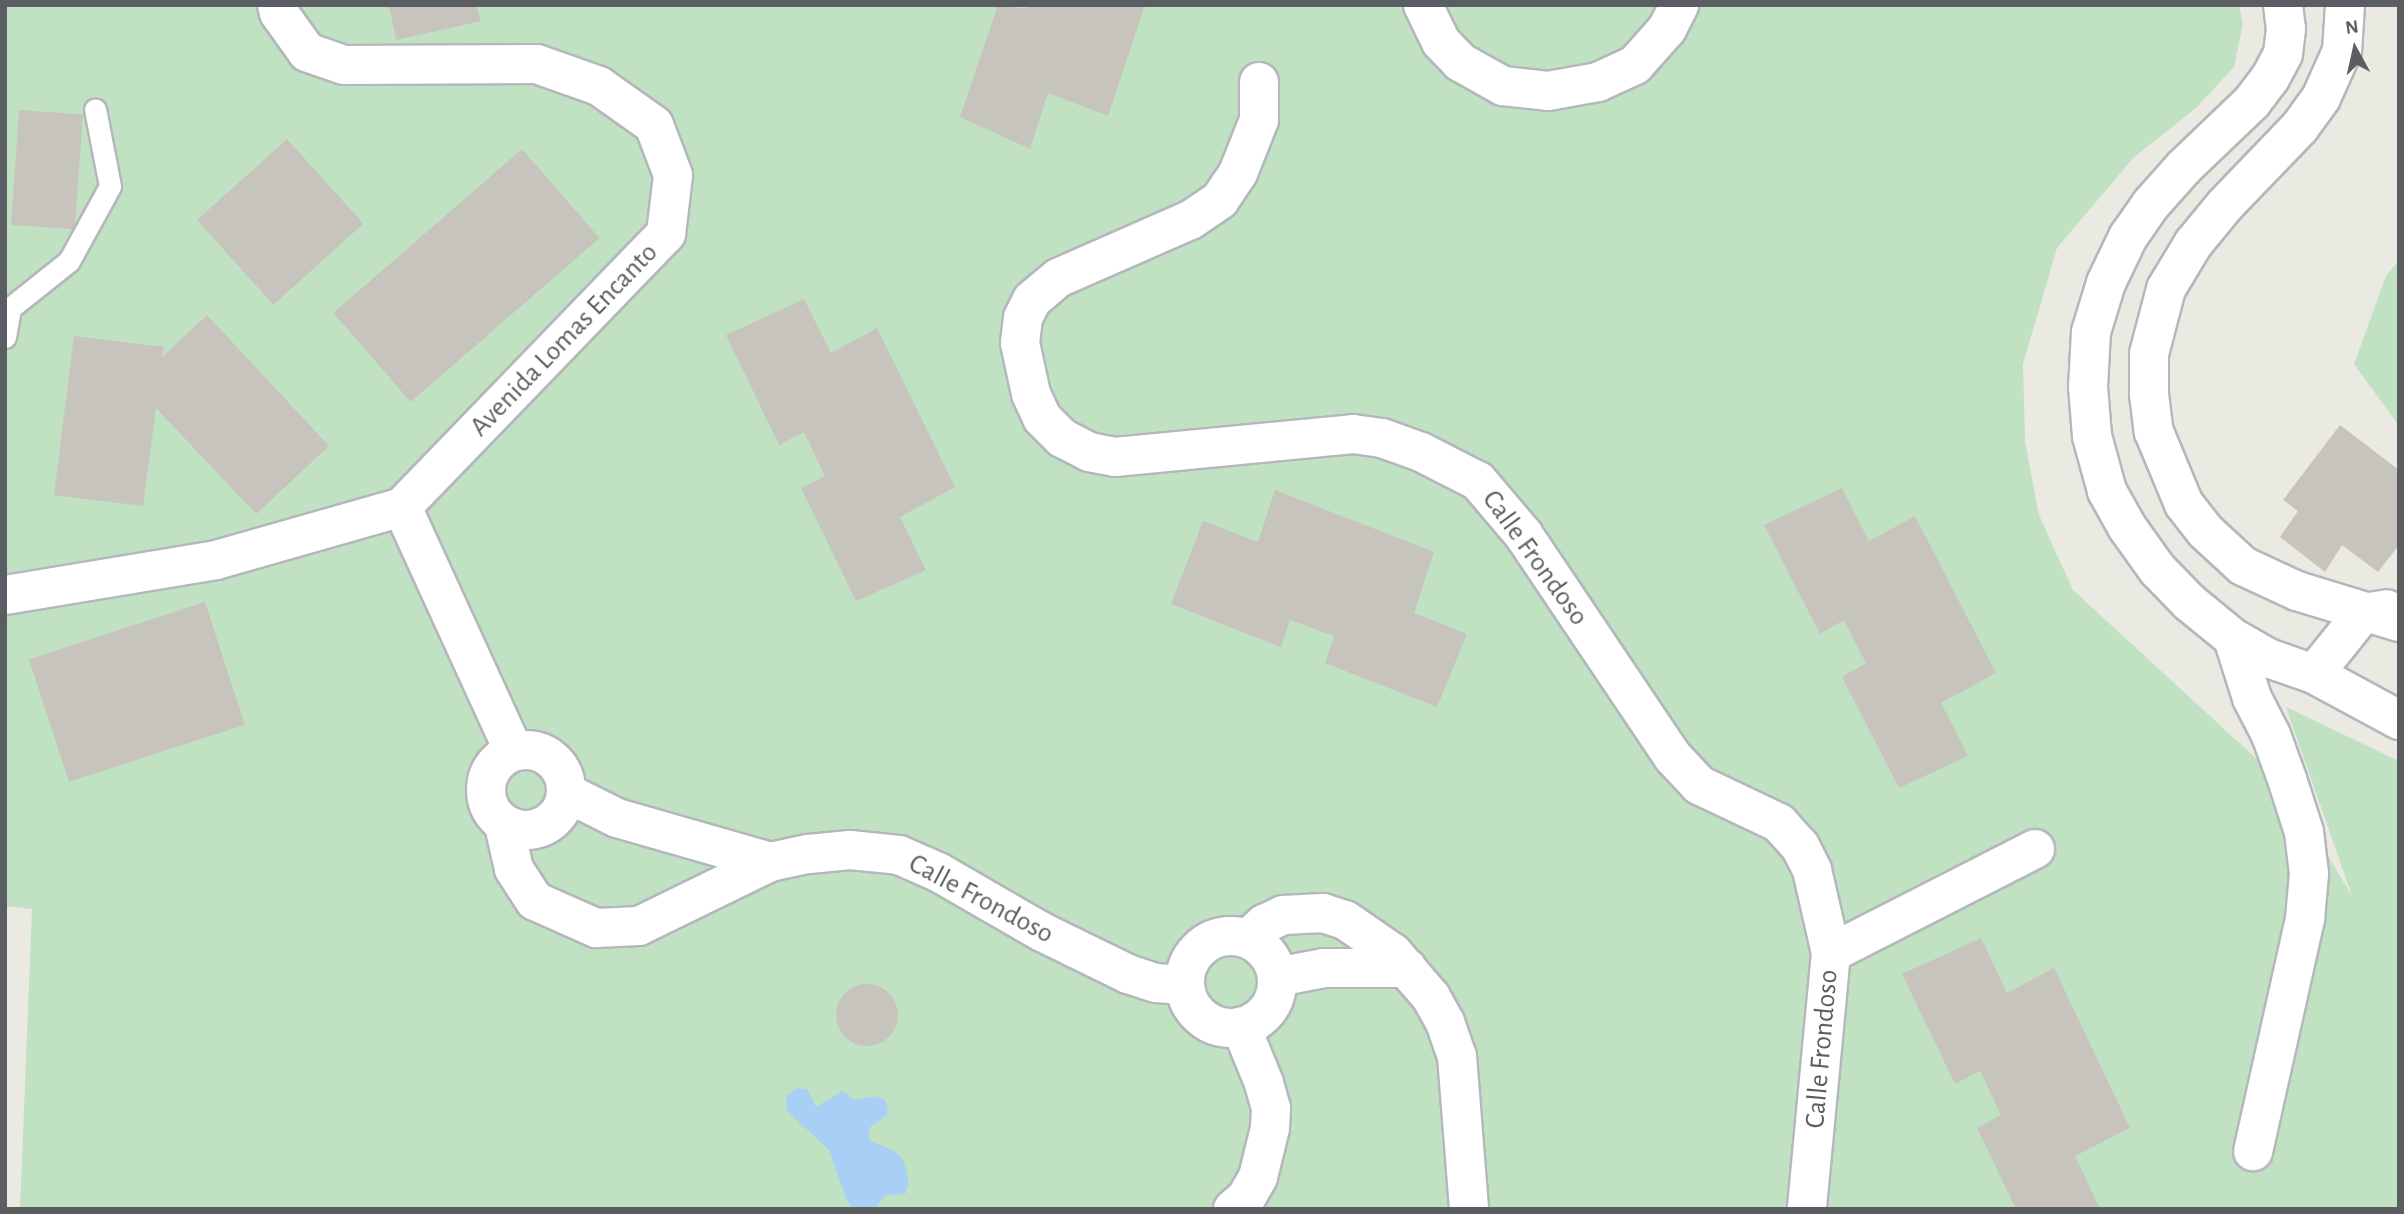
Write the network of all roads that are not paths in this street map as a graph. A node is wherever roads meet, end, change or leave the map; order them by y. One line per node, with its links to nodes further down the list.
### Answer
1 (277, 5): 9 (street, Avenida Lomas Encanto)
2 (1423, 5): 3 (street)
3 (1679, 5)
4 (2283, 5): 12 (street)
5 (2345, 5): 11 (street)
6 (1259, 82): 21 (street, Calle Frondoso)
7 (95, 109): 8 (lane)
8 (5, 337)
9 (402, 507): 10 (street); 15 (street)
10 (5, 595)
11 (2387, 614): 13 (street)
12 (2233, 638): 13 (street); 26 (street)
13 (2314, 674): 14 (street)
14 (2399, 720)
15 (513, 750): 16 (street); 17 (street)
16 (567, 793): 17 (street); 19 (street, Calle Frondoso)
17 (504, 825): 19 (street, Calle Frondoso)
18 (2035, 849): 21 (street)
19 (770, 862): 24 (street, Calle Frondoso)
20 (1248, 938): 22 (street); 23 (street); 24 (street)
21 (1831, 953): 29 (street, Calle Frondoso)
22 (1407, 968): 23 (street); 28 (street)
23 (1278, 977): 25 (street)
24 (1184, 985): 25 (street)
25 (1241, 1027): 27 (street)
26 (2252, 1151)
27 (1233, 1209)
28 (1469, 1209)
29 (1807, 1209)

